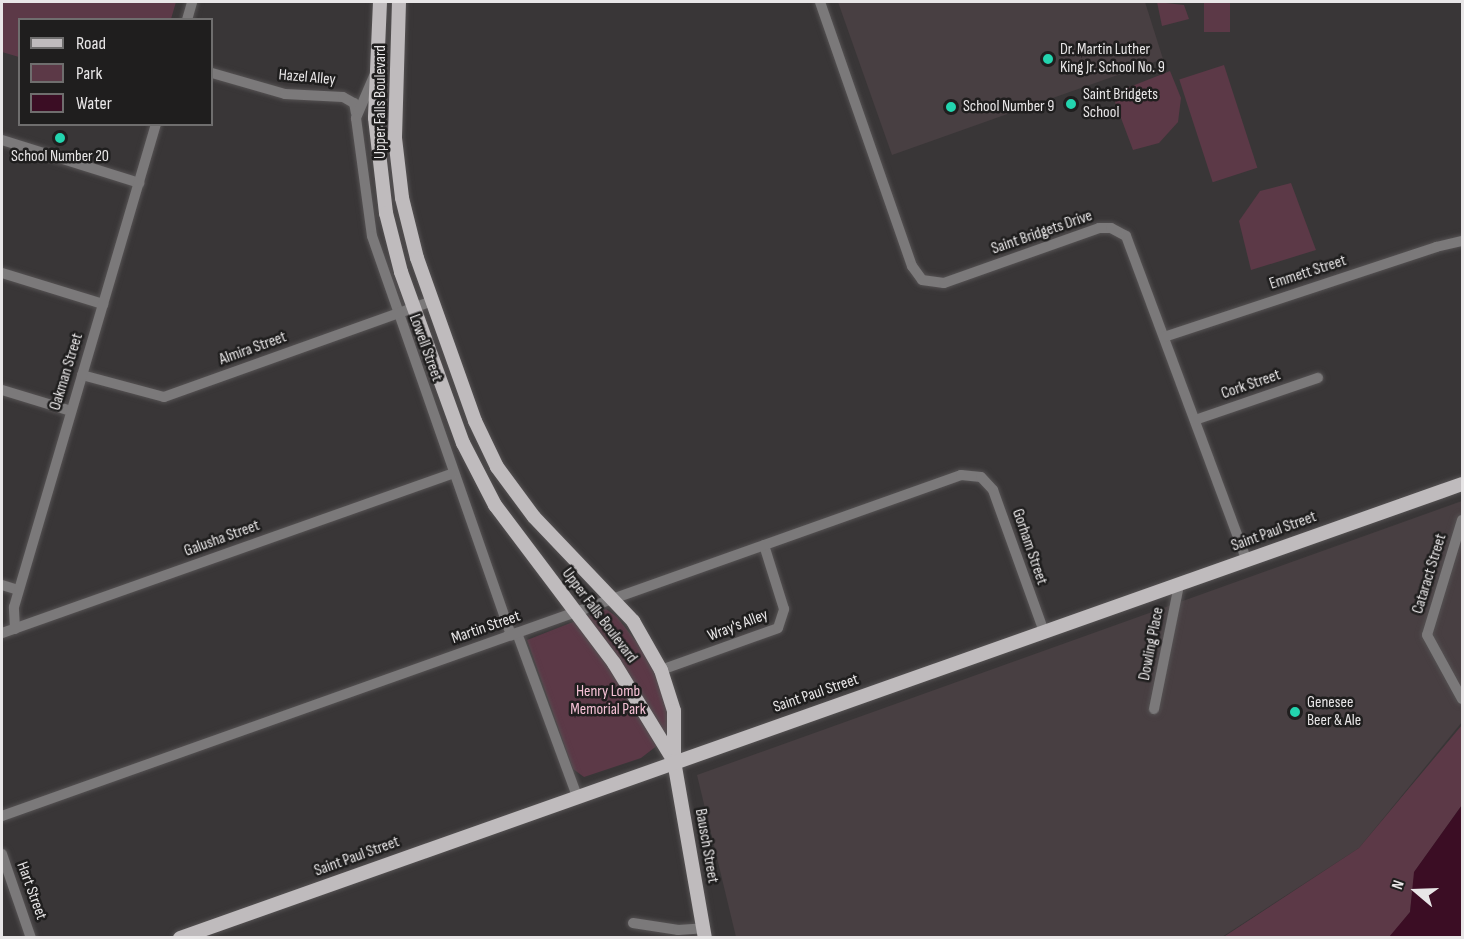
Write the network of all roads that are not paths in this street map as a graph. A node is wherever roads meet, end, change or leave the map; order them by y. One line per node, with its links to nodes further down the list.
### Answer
1 (192, 2): 5 (street)
2 (380, 2): 6 (main road, Upper Falls Boulevard)
3 (399, 2): 14 (main road, Upper Falls Boulevard)
4 (820, 2): 18 (street, Saint Bridgets Drive)
5 (188, 18)
6 (376, 67): 8 (street, Lowell Street); 16 (main road, Upper Falls Boulevard)
7 (213, 73): 8 (street, Hazel Alley)
8 (357, 113): 17 (street, Lowell Street)
9 (155, 126): 11 (street, Oakman Street)
10 (2, 140): 11 (street)
11 (139, 183): 15 (street, Oakman Street)
12 (1462, 241): 18 (street, Emmett Street)
13 (2, 273): 15 (street)
14 (432, 301): 16 (street, Almira Street); 33 (main road, Upper Falls Boulevard)
15 (103, 304): 19 (street, Oakman Street)
16 (414, 308): 17 (street, Almira Street); 34 (main road, Upper Falls Boulevard)
17 (396, 314): 19 (street, Almira Street); 24 (street, Lowell Street)
18 (1164, 337): 23 (street, Saint Bridgets Drive)
19 (82, 375): 22 (street, Oakman Street)
20 (1318, 378): 23 (street, Cork Street)
21 (2, 390): 22 (street)
22 (71, 411): 32 (street, Oakman Street)
23 (1194, 420): 29 (street, Saint Bridgets Drive)
24 (453, 473): 35 (street, Galusha Street); 38 (street, Lowell Street)
25 (981, 477): 28 (street, Martin Street); 36 (street, Gorham Street)
26 (1462, 484): 29 (main road, Saint Paul Street)
27 (1462, 520): 40 (street, Cataract Street)
28 (764, 545): 33 (street, Martin Street); 39 (street, Wray's Alley)
29 (1246, 559): 31 (main road, Saint Paul Street)
30 (2, 585): 32 (street)
31 (1179, 585): 36 (main road, Saint Paul Street); 41 (street, Dowling Place)
32 (18, 590): 35 (street, Oakman Street)
33 (614, 598): 34 (street, Martin Street); 39 (main road, Upper Falls Boulevard)
34 (576, 612): 38 (street, Martin Street); 42 (main road, Upper Falls Boulevard)
35 (15, 629): 37 (street, Galusha Street)
36 (1044, 632): 42 (main road, Saint Paul Street)
37 (2, 633)
38 (514, 634): 43 (street, Lowell Street); 44 (street, Martin Street)
39 (661, 670): 42 (main road, Upper Falls Boulevard)
40 (1462, 699)
41 (1154, 709)
42 (674, 761): 43 (main road, Saint Paul Street); 47 (main road, Bausch Street)
43 (577, 796): 49 (main road, Saint Paul Street)
44 (2, 816)
45 (2, 854): 48 (street, Hart Street)
46 (633, 923): 47 (street)
47 (705, 933)
48 (32, 938)
49 (180, 938)

